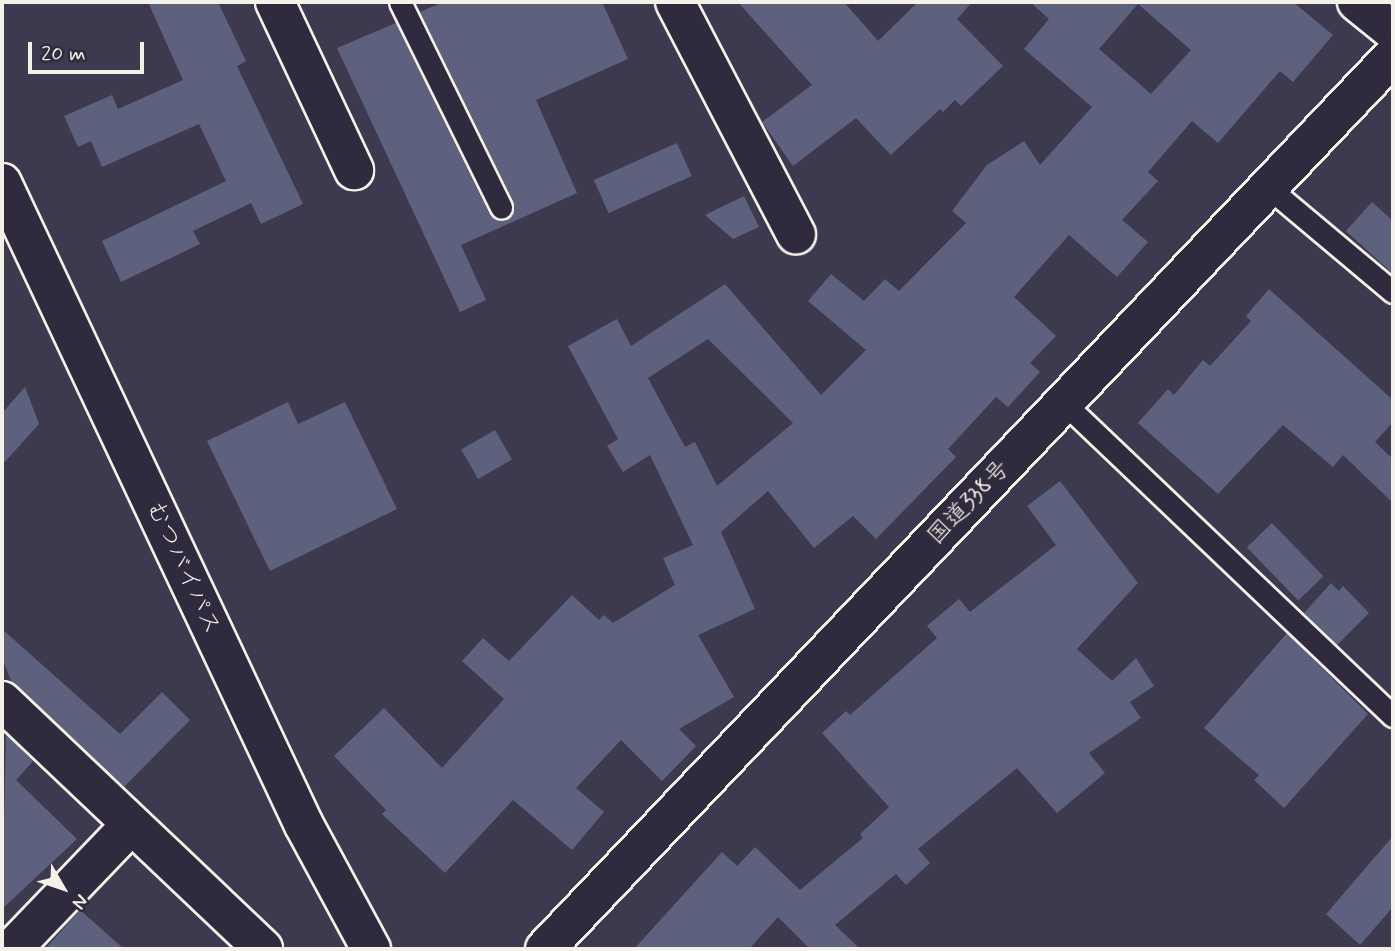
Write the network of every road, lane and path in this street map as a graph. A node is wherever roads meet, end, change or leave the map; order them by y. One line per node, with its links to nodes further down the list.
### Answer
1 (275, 2): 7 (main road)
2 (400, 2): 10 (lane)
3 (676, 2): 11 (main road)
4 (1357, 2): 5 (main road)
5 (1393, 31)
6 (1393, 56): 9 (main road, 国道338号)
7 (354, 170)
8 (2, 183): 19 (main road, むつバイパス)
9 (1269, 188): 12 (lane); 13 (main road, 国道338号)
10 (501, 207)
11 (796, 234)
12 (1393, 292)
13 (1065, 404): 15 (lane); 20 (main road, 国道338号)
14 (2, 701): 16 (main road)
15 (1393, 716)
16 (131, 825): 17 (main road); 18 (main road)
17 (12, 949)
18 (263, 949)
19 (371, 949)
20 (545, 949)

